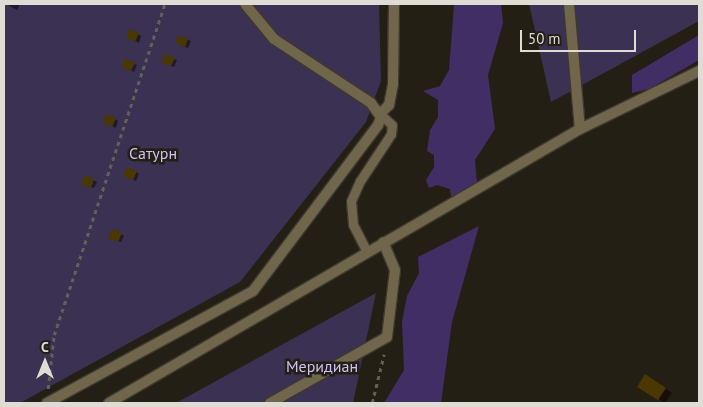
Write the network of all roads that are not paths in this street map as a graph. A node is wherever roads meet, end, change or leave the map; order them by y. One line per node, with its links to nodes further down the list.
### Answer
1 (394, 4): 5 (street)
2 (569, 4): 6 (street)
3 (249, 5): 5 (street)
4 (699, 71): 6 (street)
5 (380, 114): 8 (lane); 9 (street)
6 (580, 129): 7 (street)
7 (383, 242): 8 (street); 11 (street)
8 (367, 252): 10 (street)
9 (47, 403)
10 (109, 403)
11 (270, 403)

